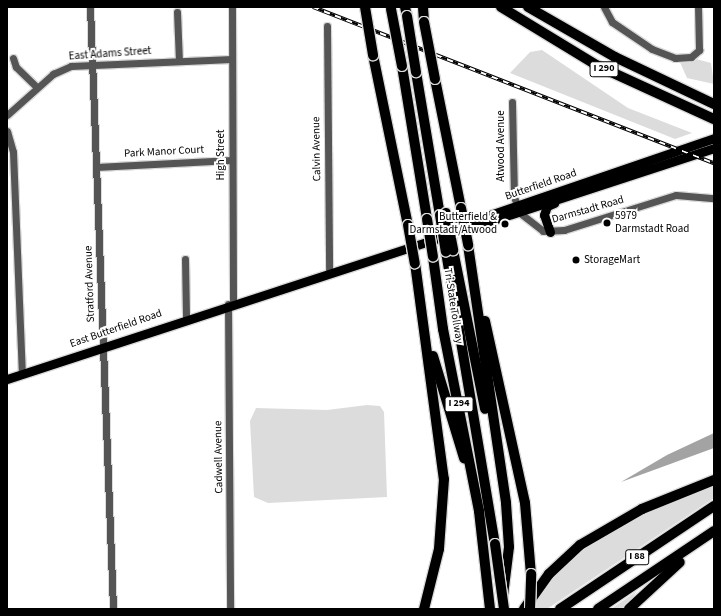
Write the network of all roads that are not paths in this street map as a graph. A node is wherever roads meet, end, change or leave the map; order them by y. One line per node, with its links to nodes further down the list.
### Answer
1 (90, 7): 16 (street, Stratford Avenue)
2 (232, 7): 14 (street, High Street)
3 (365, 7): 37 (highway, bridge)
4 (423, 7): 31 (highway, bridge)
5 (501, 7): 21 (highway, I 290)
6 (528, 7): 19 (highway, I 290)
7 (604, 7): 8 (street)
8 (698, 7)
9 (391, 8): 43 (highway, Tri-State Tollway / I 294, bridge)
10 (406, 11): 32 (highway, Tri-State Tollway / I 294, bridge)
11 (177, 12): 15 (street)
12 (327, 26): 34 (street, Calvin Avenue)
13 (13, 58): 17 (street)
14 (232, 59): 15 (street, East Adams Street); 25 (street, High Street)
15 (179, 61): 16 (street, East Adams Street)
16 (92, 64): 17 (street, East Adams Street); 26 (street, Stratford Avenue)
17 (38, 87): 20 (street, East Adams Street)
18 (512, 102): 29 (street, Atwood Avenue)
19 (714, 104)
20 (7, 115)
21 (714, 119)
22 (7, 132): 39 (street)
23 (714, 138): 29 (main road, Butterfield Road)
24 (714, 148): 28 (main road, Butterfield Road)
25 (232, 160): 26 (street, Park Manor Court); 35 (street, High Street)
26 (96, 166): 38 (street, Stratford Avenue)
27 (714, 198): 30 (street, Darmstadt Road)
28 (556, 202): 29 (main road, Butterfield Road); 30 (main road)
29 (518, 209): 30 (street, Darmstadt Road); 34 (main road, Butterfield Road)
30 (550, 232)
31 (468, 245): 42 (highway); 54 (highway, bridge)
32 (450, 251): 42 (highway); 52 (highway, Tri-State Tollway / I 294, bridge)
33 (185, 259): 36 (street)
34 (330, 272): 35 (main road, Butterfield Road)
35 (231, 304): 36 (main road, East Butterfield Road); 48 (street, Cadwell Avenue)
36 (186, 318): 38 (main road, East Butterfield Road)
37 (424, 327): 43 (highway); 49 (highway)
38 (103, 347): 39 (main road, East Butterfield Road); 47 (street, Stratford Avenue)
39 (22, 374): 40 (main road, East Butterfield Road)
40 (7, 379)
41 (714, 480): 53 (highway)
42 (502, 481): 51 (highway)
43 (475, 490): 50 (highway, Tri-State Tollway / I 294)
44 (714, 506): 55 (highway, I 88)
45 (714, 531): 56 (highway, I 88)
46 (714, 537): 57 (highway)
47 (113, 609)
48 (230, 609)
49 (424, 609)
50 (490, 609)
51 (500, 609)
52 (504, 609)
53 (524, 609)
54 (530, 609)
55 (560, 609)
56 (598, 609)
57 (629, 609)

